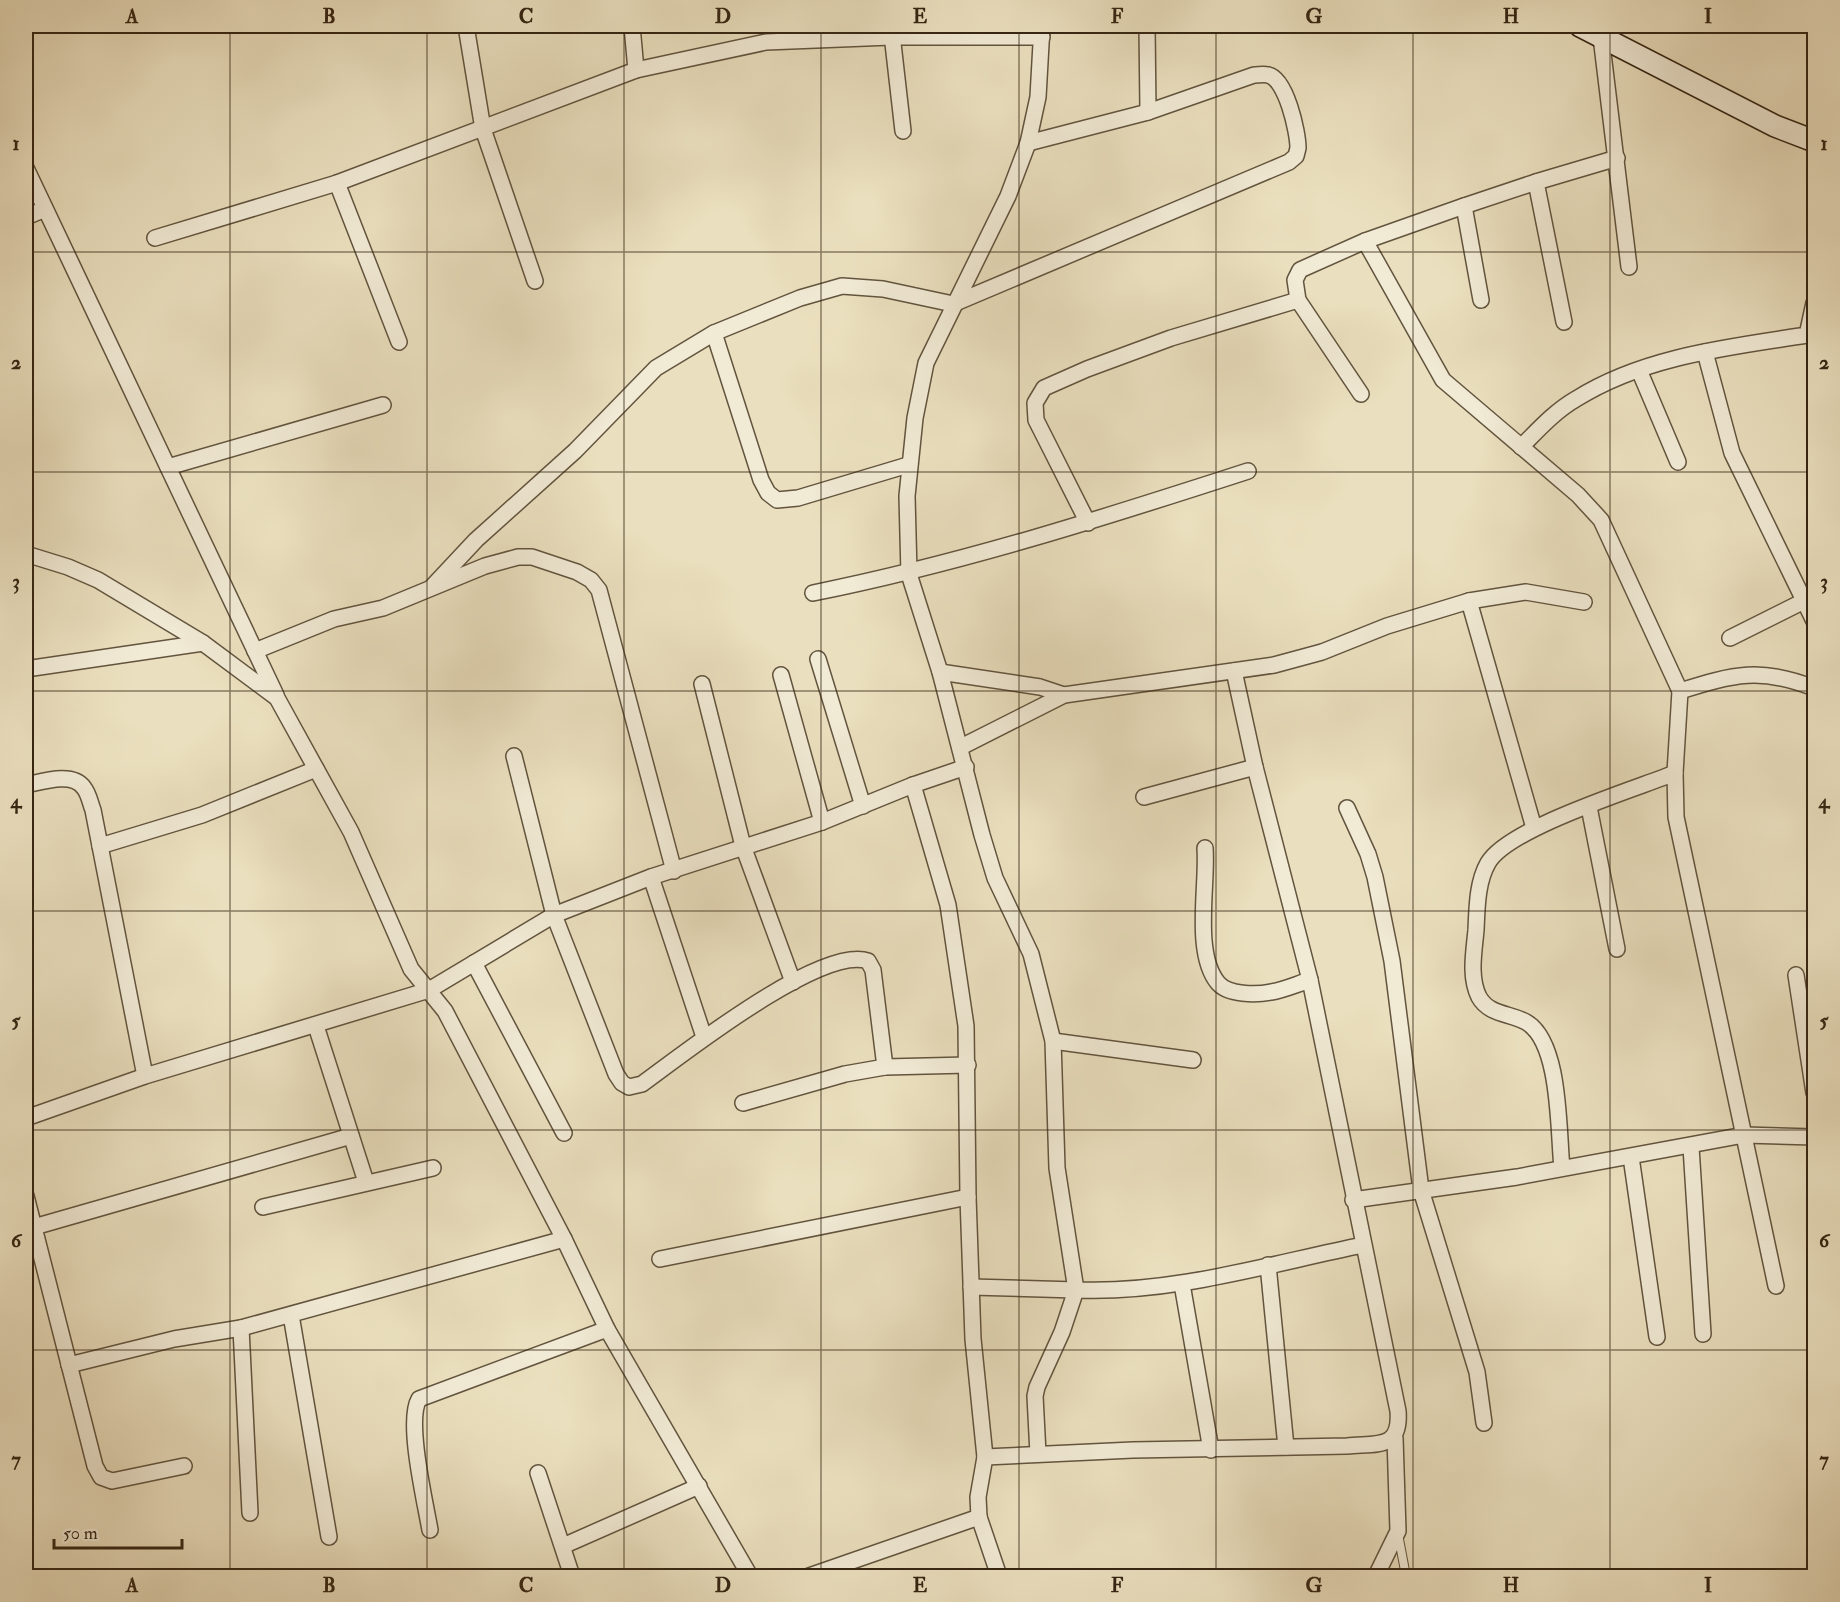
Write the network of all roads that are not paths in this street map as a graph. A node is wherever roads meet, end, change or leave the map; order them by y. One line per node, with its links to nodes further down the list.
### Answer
1 (466, 26): 10 (street)
2 (632, 26): 8 (street)
3 (1147, 26): 9 (street)
4 (1580, 26): 7 (main road)
5 (891, 31): 6 (street); 8 (street); 11 (street)
6 (1042, 31): 13 (street)
7 (1601, 37): 12 (main road); 14 (street)
8 (636, 70): 10 (street)
9 (1148, 112): 13 (street); 28 (street)
10 (483, 129): 17 (street); 24 (street)
11 (903, 131)
12 (1815, 141)
13 (1028, 143): 28 (street)
14 (1617, 158): 16 (street); 23 (street)
15 (26, 168): 19 (street)
16 (1536, 182): 18 (street); 29 (street)
17 (337, 183): 21 (street); 32 (street)
18 (1464, 206): 22 (street); 26 (street)
19 (45, 209): 20 (street); 40 (street)
20 (26, 217)
21 (155, 238)
22 (1365, 241): 25 (street); 37 (street)
23 (1629, 267)
24 (535, 281)
25 (1298, 300): 35 (street); 42 (street)
26 (1481, 300)
27 (1815, 303): 31 (street)
28 (953, 304): 30 (street); 39 (street)
29 (1564, 322)
30 (714, 333): 39 (street); 45 (street)
31 (1811, 335): 33 (street)
32 (399, 342)
33 (1705, 352): 34 (street); 47 (street)
34 (1639, 370): 37 (street); 38 (street)
35 (1361, 394)
36 (382, 405): 40 (street)
37 (1521, 447): 61 (street)
38 (1678, 462)
39 (908, 465): 44 (street)
40 (168, 467): 53 (street)
41 (1248, 471): 42 (street)
42 (1088, 523): 44 (street)
43 (26, 554): 52 (street)
44 (909, 574): 46 (street); 57 (street)
45 (432, 587): 53 (street); 81 (street)
46 (813, 593)
47 (1810, 598): 50 (street); 51 (street)
48 (1469, 601): 49 (street); 56 (street); 77 (street)
49 (1584, 602)
50 (1815, 621)
51 (1730, 638)
52 (203, 643): 55 (street); 63 (street)
53 (255, 651): 63 (street)
54 (818, 658): 73 (street)
55 (26, 669)
56 (1234, 670): 62 (street); 67 (street)
57 (940, 672): 62 (street); 64 (street)
58 (781, 675): 76 (street)
59 (702, 684): 79 (street)
60 (1815, 688): 61 (street)
61 (1680, 691): 69 (street)
62 (1064, 695): 64 (street)
63 (277, 698): 68 (street)
64 (961, 747): 66 (street)
65 (514, 756): 83 (street)
66 (966, 767): 71 (street); 92 (street)
67 (1255, 767): 72 (street); 87 (street)
68 (316, 769): 78 (street); 89 (street)
69 (1675, 773): 74 (street); 101 (street)
70 (26, 785): 78 (street)
71 (913, 785): 73 (street); 94 (street)
72 (1144, 797)
73 (863, 806): 76 (street)
74 (1589, 807): 77 (street); 84 (street)
75 (1347, 808): 109 (street)
76 (822, 822): 79 (street)
77 (1534, 828): 107 (street)
78 (100, 846): 96 (street)
79 (743, 846): 81 (street); 88 (street)
80 (1205, 848): 87 (street)
81 (674, 871): 82 (street)
82 (651, 877): 83 (street); 91 (street)
83 (554, 915): 85 (street); 91 (street)
84 (1617, 949)
85 (474, 963): 89 (street); 100 (street)
86 (1796, 975): 97 (street)
87 (1310, 980): 112 (street)
88 (793, 982): 91 (street); 95 (street)
89 (429, 990): 90 (street); 115 (street)
90 (316, 1026): 96 (street); 102 (street)
91 (704, 1037)
92 (1053, 1041): 93 (street); 122 (street)
93 (1193, 1060)
94 (968, 1065): 95 (street); 111 (street)
95 (885, 1067): 98 (street)
96 (145, 1076): 99 (street)
97 (1815, 1093)
98 (744, 1103)
99 (26, 1118)
100 (564, 1133)
101 (1744, 1135): 103 (street); 104 (street); 120 (street)
102 (351, 1136): 108 (street); 114 (street)
103 (1815, 1137)
104 (1691, 1147): 105 (street); 126 (street)
105 (1631, 1157): 107 (street); 127 (street)
106 (433, 1168): 108 (street)
107 (1562, 1168): 109 (street)
108 (366, 1182): 113 (street)
109 (1421, 1190): 112 (street); 129 (street)
110 (26, 1196): 114 (street)
111 (968, 1197): 117 (street); 121 (street)
112 (1353, 1200): 116 (street)
113 (262, 1207)
114 (34, 1227): 128 (street)
115 (564, 1239): 123 (street); 125 (street)
116 (1364, 1245): 118 (street); 130 (street)
117 (660, 1259)
118 (1268, 1265): 119 (street); 131 (street)
119 (1182, 1284): 122 (street); 132 (street)
120 (1776, 1286)
121 (971, 1287): 122 (street); 134 (street)
122 (1076, 1290): 133 (street)
123 (291, 1315): 124 (street); 142 (street)
124 (241, 1328): 128 (street); 138 (street)
125 (607, 1329): 137 (street); 140 (street)
126 (1703, 1334)
127 (1657, 1337)
128 (69, 1365): 135 (street)
129 (1484, 1423)
130 (1395, 1438): 131 (street); 141 (street)
131 (1286, 1447): 132 (street)
132 (1211, 1450): 133 (street)
133 (1038, 1454): 134 (street)
134 (985, 1457): 139 (street)
135 (184, 1466)
136 (538, 1473): 143 (street)
137 (699, 1486): 143 (street); 145 (street)
138 (250, 1514)
139 (979, 1517): 146 (street); 147 (street)
140 (430, 1530)
141 (1398, 1531): 148 (street); 149 (lane)
142 (329, 1537)
143 (563, 1546): 144 (street)
144 (572, 1576)
145 (750, 1576)
146 (809, 1576)
147 (999, 1576)
148 (1376, 1576)
149 (1406, 1576)

